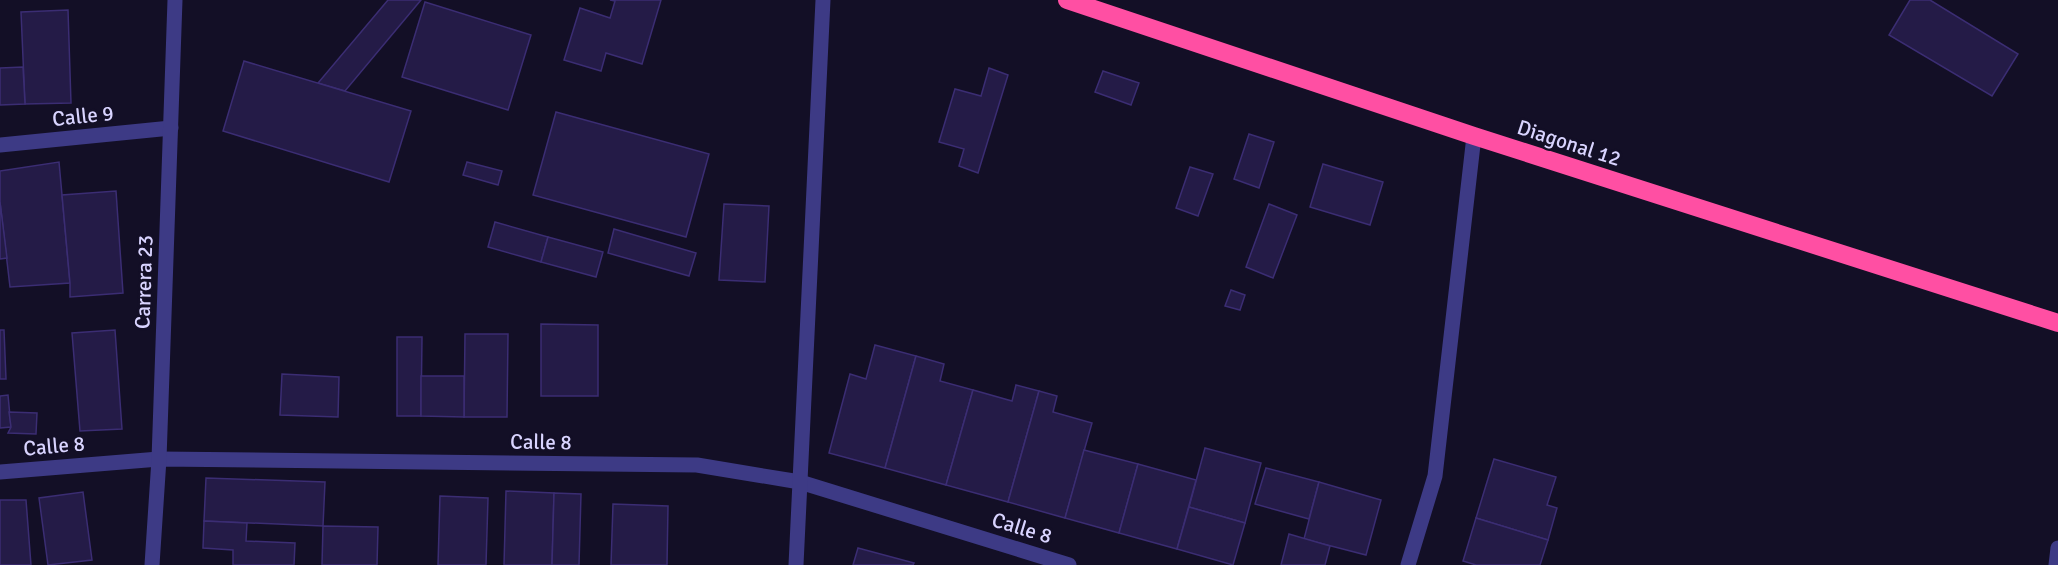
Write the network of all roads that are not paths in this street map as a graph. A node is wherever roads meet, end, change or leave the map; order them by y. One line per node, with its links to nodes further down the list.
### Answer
1 (175, 0): 4 (street, Carrera 23)
2 (823, 0): 10 (street)
3 (1067, 0): 5 (highway, Diagonal 12)
4 (171, 128): 6 (street, Calle 9); 8 (street, Carrera 23)
5 (1474, 136): 7 (highway, Diagonal 12); 15 (street)
6 (0, 145)
7 (2058, 323)
8 (159, 459): 9 (street, Calle 8); 10 (street, Calle 8); 12 (street, Carrera 23)
9 (0, 471)
10 (800, 482): 13 (street); 14 (street, Calle 8)
11 (2058, 548): 16 (street)
12 (152, 565)
13 (796, 565)
14 (1069, 565)
15 (1408, 565)
16 (2055, 565)

